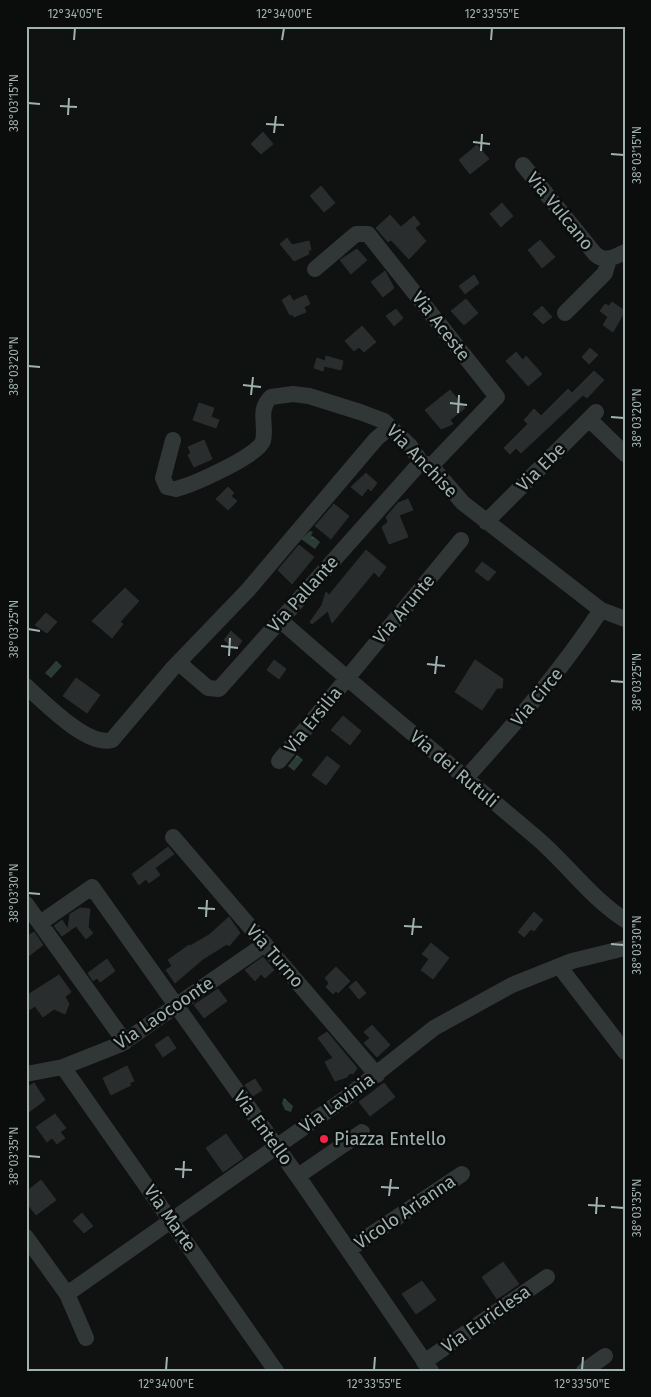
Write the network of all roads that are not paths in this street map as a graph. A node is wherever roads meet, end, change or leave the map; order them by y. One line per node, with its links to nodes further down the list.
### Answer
1 (523, 165): 3 (street, Via Vulcano)
2 (625, 252): 3 (street, Via Vulcano)
3 (609, 259): 5 (street)
4 (315, 269): 9 (street, Via Aceste)
5 (565, 313)
6 (390, 427): 7 (street, Via Anchise); 9 (street, Via Anchise); 15 (street)
7 (173, 440)
8 (625, 454): 10 (street, Via Ebe)
9 (426, 464): 10 (street, Via Anchise); 14 (street, Via Pallante)
10 (486, 522): 12 (street, Via Anchise)
11 (462, 540): 16 (street, Via Arunte)
12 (601, 610): 13 (street, Via Anchise); 19 (street, Via Circe)
13 (625, 619)
14 (280, 620): 15 (street, Via Pallante); 16 (street, Via dei Rutuli)
15 (178, 663): 17 (street)
16 (346, 679): 18 (street, Via Ersilia); 19 (street, Via dei Rutuli)
17 (26, 686)
18 (279, 761)
19 (465, 779): 22 (street, Via dei Rutuli)
20 (173, 837): 24 (street, Via Turno)
21 (26, 904): 23 (street)
22 (625, 920)
23 (40, 923): 27 (street, Via Entello); 28 (street)
24 (265, 944): 27 (street, Via Laocoonte); 32 (street, Via Turno)
25 (625, 948): 26 (street, Via Lavinia)
26 (559, 966): 29 (street); 32 (street, Via Lavinia)
27 (176, 1006): 28 (street, Via Laocoonte); 34 (street, Via Entello)
28 (125, 1042): 30 (street, Via Laocoonte)
29 (625, 1052)
30 (63, 1067): 31 (street, Via Laocoonte); 37 (street, Via Marte)
31 (26, 1074)
32 (377, 1075): 34 (street, Via Lavinia)
33 (362, 1132): 36 (street)
34 (277, 1146): 36 (street, Via Entello); 37 (street, Via Lavinia)
35 (462, 1174): 39 (street, Vicolo Arianna)
36 (298, 1176): 39 (street, Via Entello)
37 (171, 1219): 41 (street, Via Lavinia); 45 (street, Via Marte)
38 (26, 1237): 41 (street)
39 (348, 1250): 44 (street, Via Entello)
40 (547, 1277): 44 (street, Via Euriclesa)
41 (67, 1294): 42 (street)
42 (86, 1338)
43 (605, 1356): 46 (street)
44 (427, 1366)
45 (276, 1371)
46 (584, 1371)

